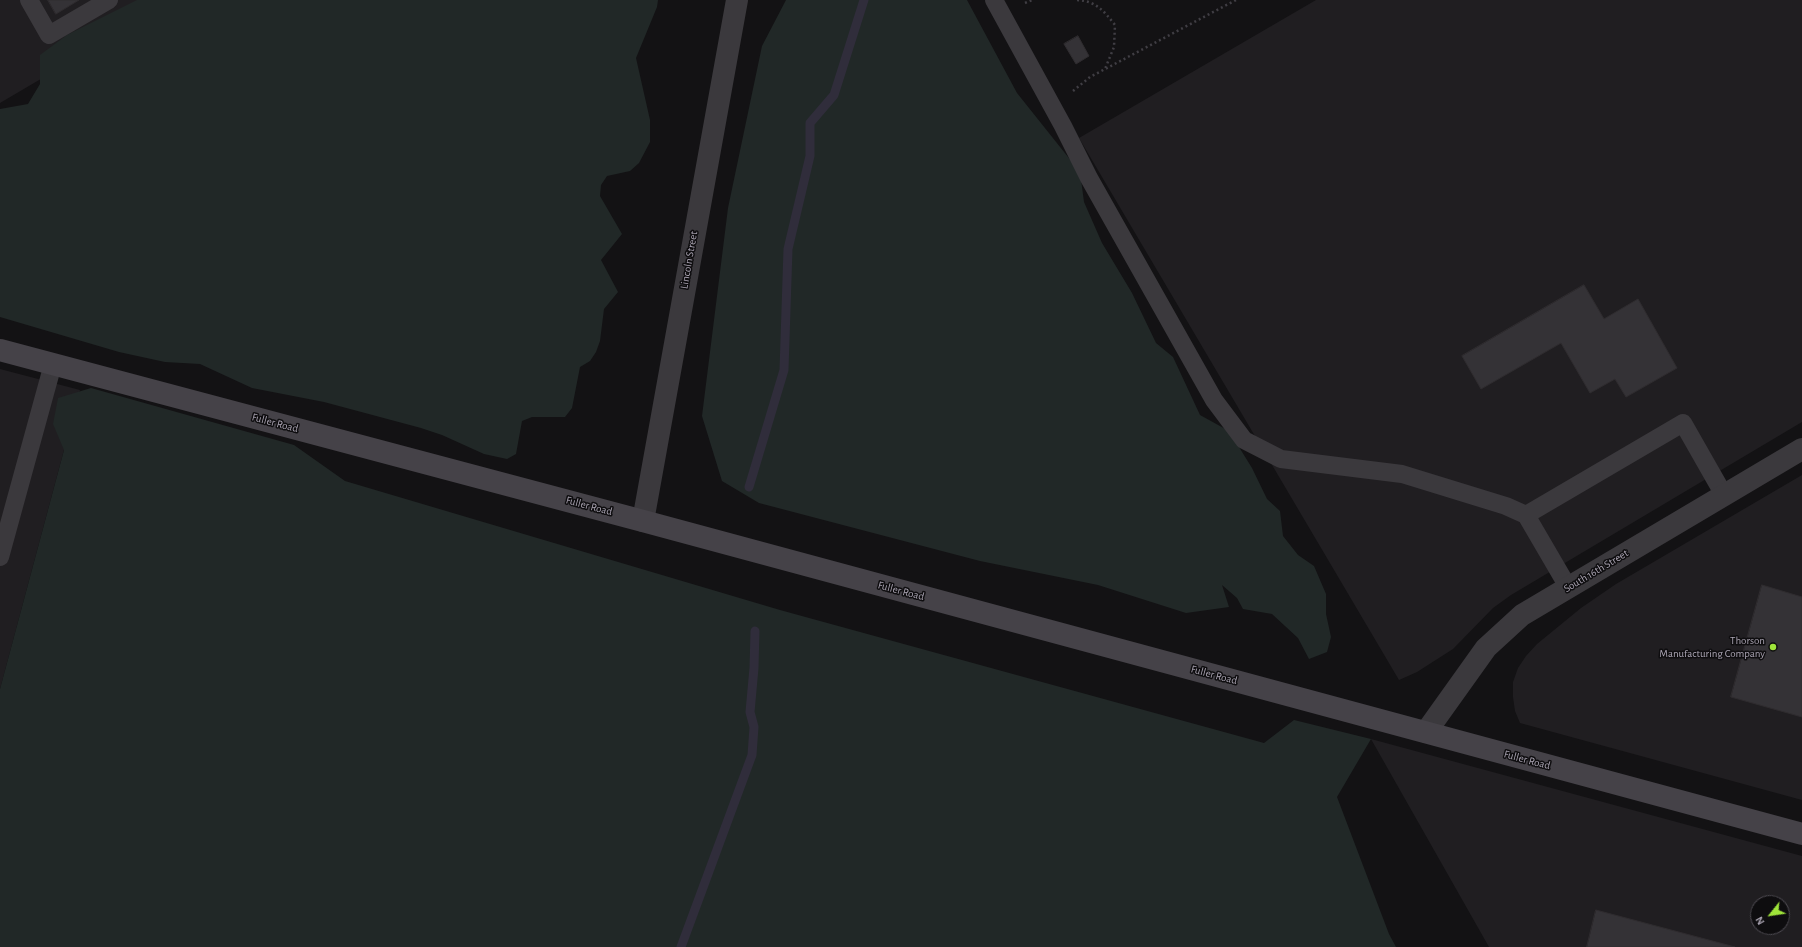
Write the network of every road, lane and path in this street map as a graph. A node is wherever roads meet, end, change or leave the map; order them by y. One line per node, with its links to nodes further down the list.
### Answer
1 (29, 0): 2 (lane)
2 (109, 0)
3 (737, 0): 14 (street, Lincoln Street)
4 (994, 0): 8 (lane)
5 (1077, 0): 7 (path)
6 (1236, 0): 7 (path)
7 (1104, 69): 8 (path)
8 (1063, 126): 13 (lane)
9 (0, 350): 10 (street, Fuller Road)
10 (53, 364): 14 (street, Fuller Road); 15 (lane)
11 (1802, 449): 12 (street, South 16th Street)
12 (1724, 495): 13 (lane); 16 (street, South 16th Street)
13 (1526, 515): 16 (lane)
14 (643, 521): 17 (street, Fuller Road)
15 (0, 557)
16 (1568, 587): 17 (street, South 16th Street)
17 (1426, 732): 18 (street, Fuller Road)
18 (1802, 834)

